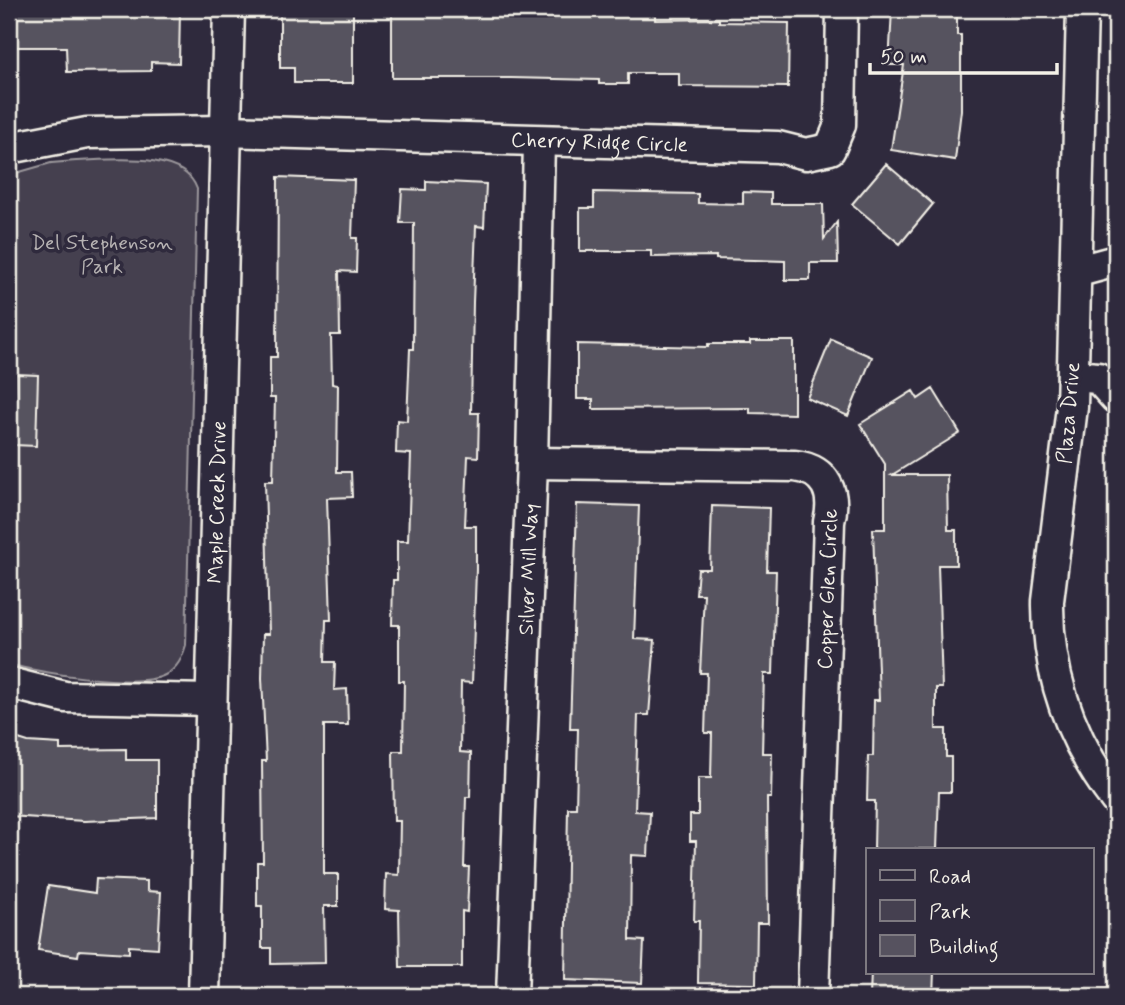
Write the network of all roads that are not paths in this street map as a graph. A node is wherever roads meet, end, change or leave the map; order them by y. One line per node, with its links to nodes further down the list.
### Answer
1 (229, 9): 4 (street, Maple Creek Drive)
2 (842, 9): 5 (street, Cherry Ridge Circle)
3 (1082, 9): 8 (street, Plaza Drive)
4 (225, 131): 5 (street, Cherry Ridge Circle); 6 (street, Cherry Ridge Circle); 13 (street, Maple Creek Drive)
5 (539, 142): 11 (street, Silver Mill Way)
6 (9, 148)
7 (1116, 261): 8 (street)
8 (1075, 272): 9 (street, Plaza Drive)
9 (1073, 376): 10 (street); 14 (street, Plaza Drive)
10 (1116, 398)
11 (532, 463): 16 (street, Silver Mill Way); 17 (street, Copper Glen Circle)
12 (9, 683): 13 (street)
13 (210, 700): 15 (street, Maple Creek Drive)
14 (1116, 800)
15 (204, 996)
16 (512, 996)
17 (813, 996)

